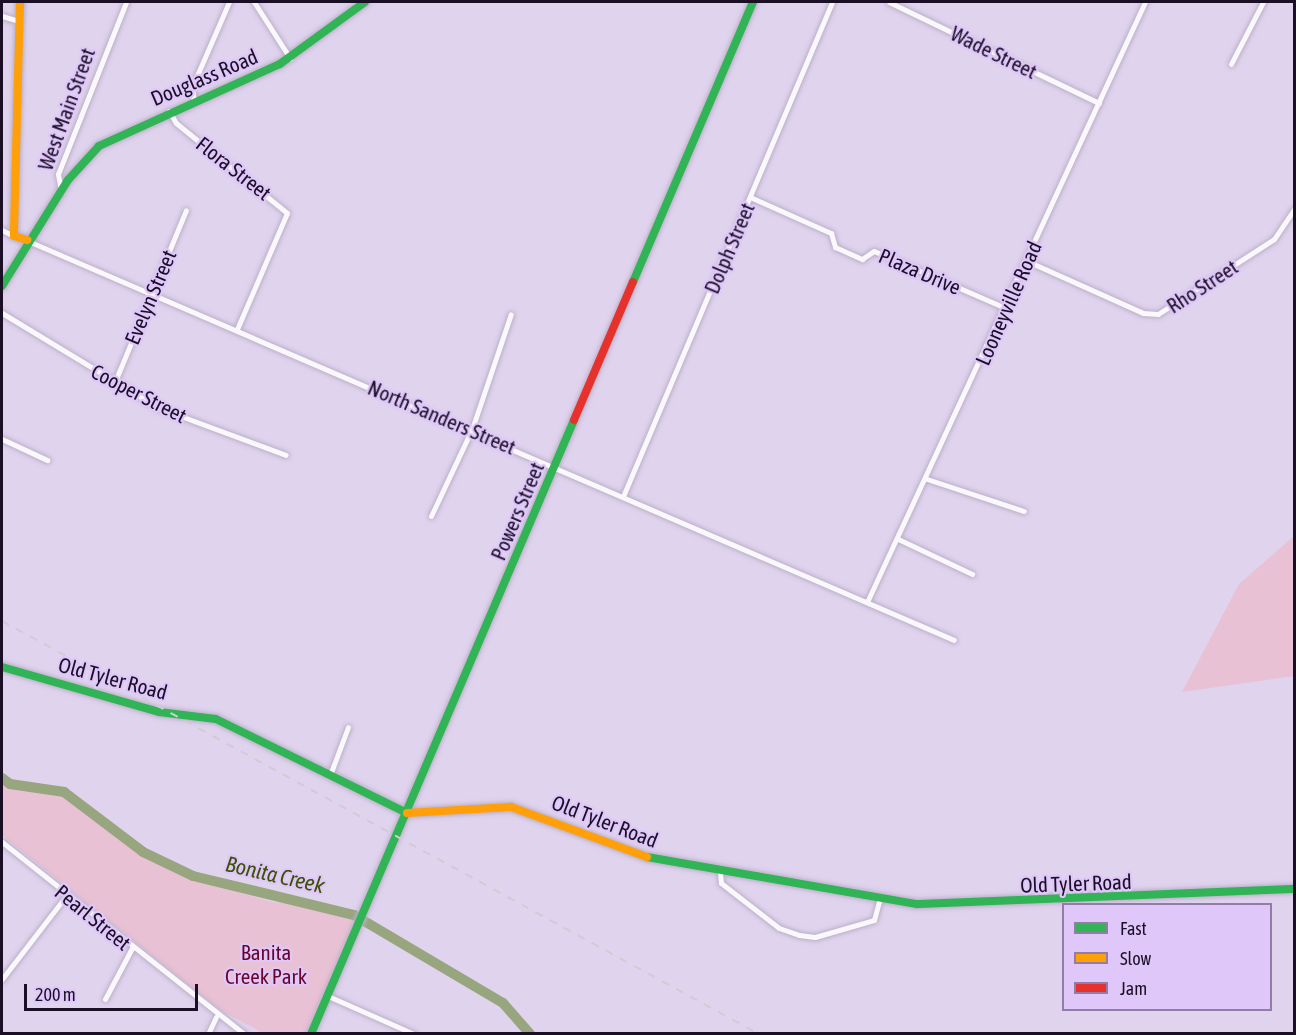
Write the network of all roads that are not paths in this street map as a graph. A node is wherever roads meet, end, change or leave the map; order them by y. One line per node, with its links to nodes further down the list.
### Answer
1 (20, 2): 12 (street)
2 (126, 2): 18 (street, West Main Street)
3 (229, 2): 15 (street)
4 (254, 2): 13 (street)
5 (365, 2): 13 (street, Douglass Road)
6 (753, 2): 37 (street, Powers Street)
7 (832, 2): 19 (street, Dolph Street)
8 (889, 2): 16 (street, Wade Street)
9 (1145, 2): 16 (street, Looneyville Road)
10 (1263, 2): 14 (street)
11 (2, 16): 12 (street)
12 (18, 21): 23 (street)
13 (290, 58): 15 (street, Douglass Road)
14 (1232, 64)
15 (194, 102): 17 (street, Douglass Road)
16 (1099, 103): 25 (street, Looneyville Road)
17 (169, 111): 18 (street, Douglass Road); 31 (street, Flora Street)
18 (61, 190): 24 (street, West Main Street)
19 (750, 197): 28 (street, Plaza Drive); 39 (street, Dolph Street)
20 (1294, 209): 25 (street, Rho Street)
21 (186, 210): 27 (street, Evelyn Street)
22 (2, 230): 23 (street)
23 (14, 236): 24 (street)
24 (27, 240): 26 (street, West Main Street); 27 (street, North Sanders Street)
25 (1027, 261): 28 (street, Looneyville Road)
26 (2, 285)
27 (153, 291): 31 (street, North Sanders Street); 32 (street, Evelyn Street)
28 (1006, 308): 38 (street, Looneyville Road)
29 (2, 314): 32 (street, Cooper Street)
30 (511, 314): 33 (street)
31 (237, 329): 33 (street, North Sanders Street)
32 (114, 384): 35 (street, Cooper Street)
33 (472, 429): 37 (street, North Sanders Street); 41 (street)
34 (2, 439): 36 (street)
35 (286, 455)
36 (47, 460)
37 (555, 466): 39 (street, North Sanders Street); 49 (street, Powers Street)
38 (927, 479): 40 (street); 42 (street, Looneyville Road)
39 (624, 494): 44 (street, North Sanders Street)
40 (1024, 511)
41 (431, 516)
42 (898, 538): 43 (street); 44 (street, Looneyville Road)
43 (972, 574)
44 (867, 602): 45 (street, North Sanders Street)
45 (954, 640)
46 (2, 667): 48 (street, Old Tyler Road)
47 (348, 727): 48 (street)
48 (330, 775): 49 (street, Old Tyler Road)
49 (407, 813): 51 (street, Old Tyler Road); 57 (street, Powers Street)
50 (2, 842): 53 (street, Pearl Street)
51 (720, 872): 54 (street, Old Tyler Road); 54 (street)
52 (1294, 889): 54 (street, Old Tyler Road)
53 (66, 896): 55 (street, Pearl Street); 56 (street)
54 (880, 898)
55 (132, 948): 58 (street); 59 (street, Pearl Street)
56 (2, 979)
57 (328, 996): 62 (street, Powers Street); 63 (street)
58 (105, 999)
59 (216, 1017): 60 (street); 61 (street, Pearl Street)
60 (208, 1034)
61 (244, 1034)
62 (311, 1034)
63 (414, 1034)

